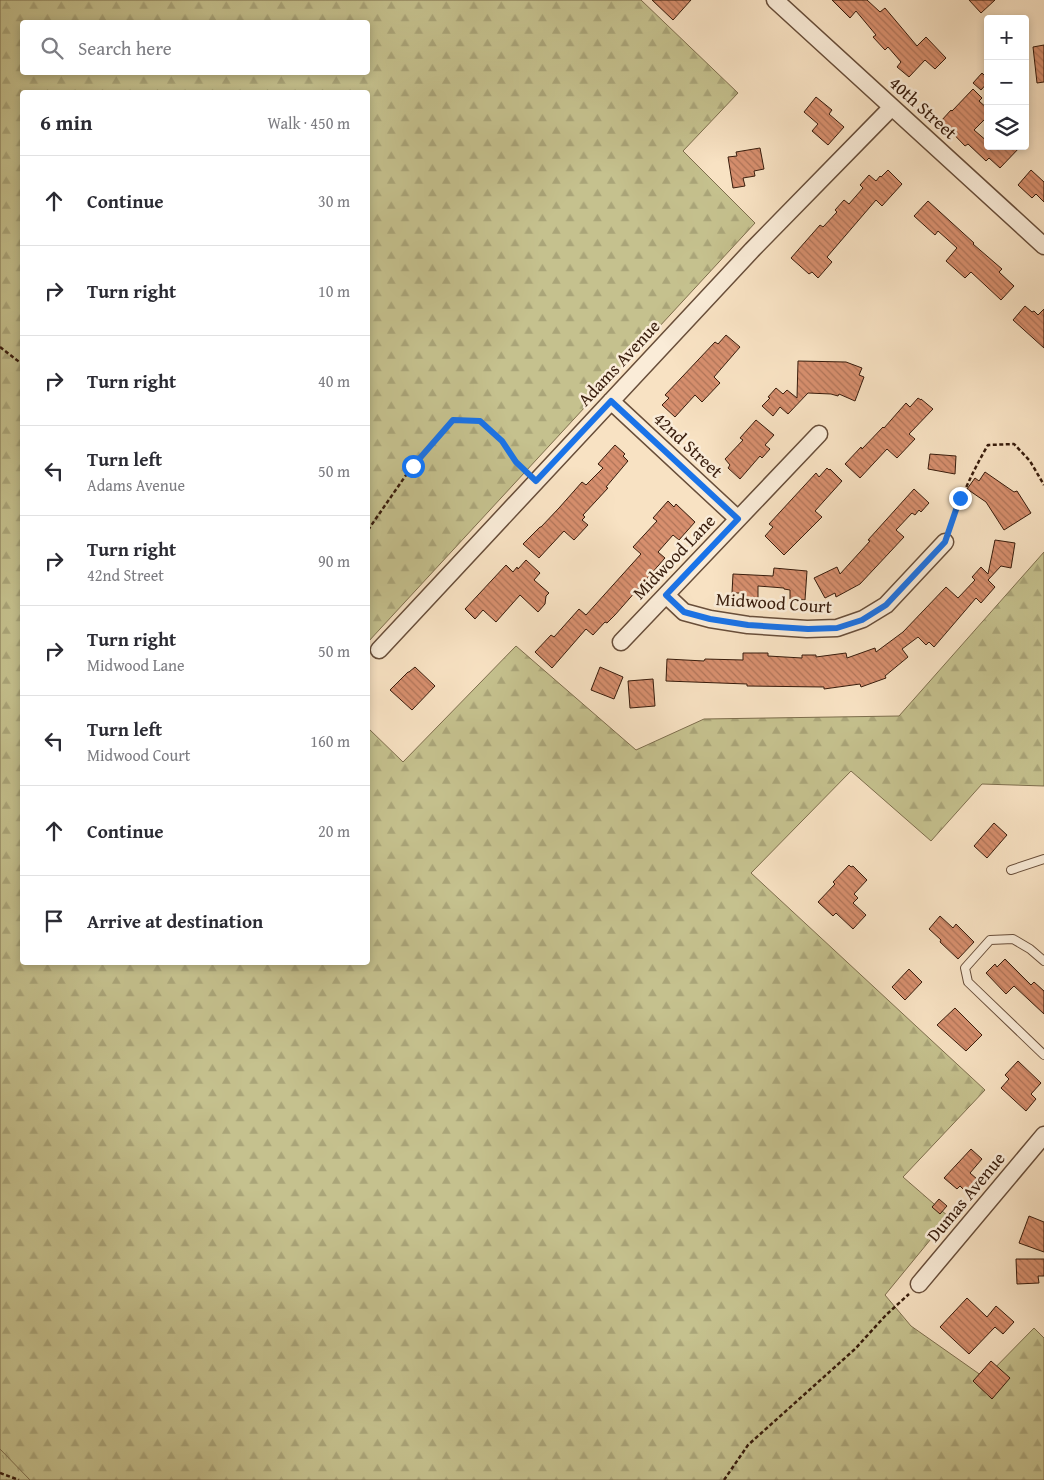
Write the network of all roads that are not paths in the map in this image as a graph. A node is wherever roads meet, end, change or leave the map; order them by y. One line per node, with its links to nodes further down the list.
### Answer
1 (775, 0): 2 (street, 40th Street)
2 (892, 107): 3 (street, 40th Street); 4 (street, Adams Avenue)
3 (1044, 246)
4 (611, 401): 6 (street, 42nd Street); 10 (street, Adams Avenue)
5 (819, 434): 6 (street, Midwood Lane)
6 (738, 519): 8 (street, Midwood Lane)
7 (945, 542): 8 (street, Midwood Court)
8 (666, 595): 9 (street, Midwood Lane)
9 (621, 642)
10 (379, 650)
11 (1044, 859): 12 (lane)
12 (1011, 870)
13 (1044, 962): 14 (lane)
14 (1044, 1055)
15 (1044, 1134): 16 (street, Dumas Avenue)
16 (919, 1284)

